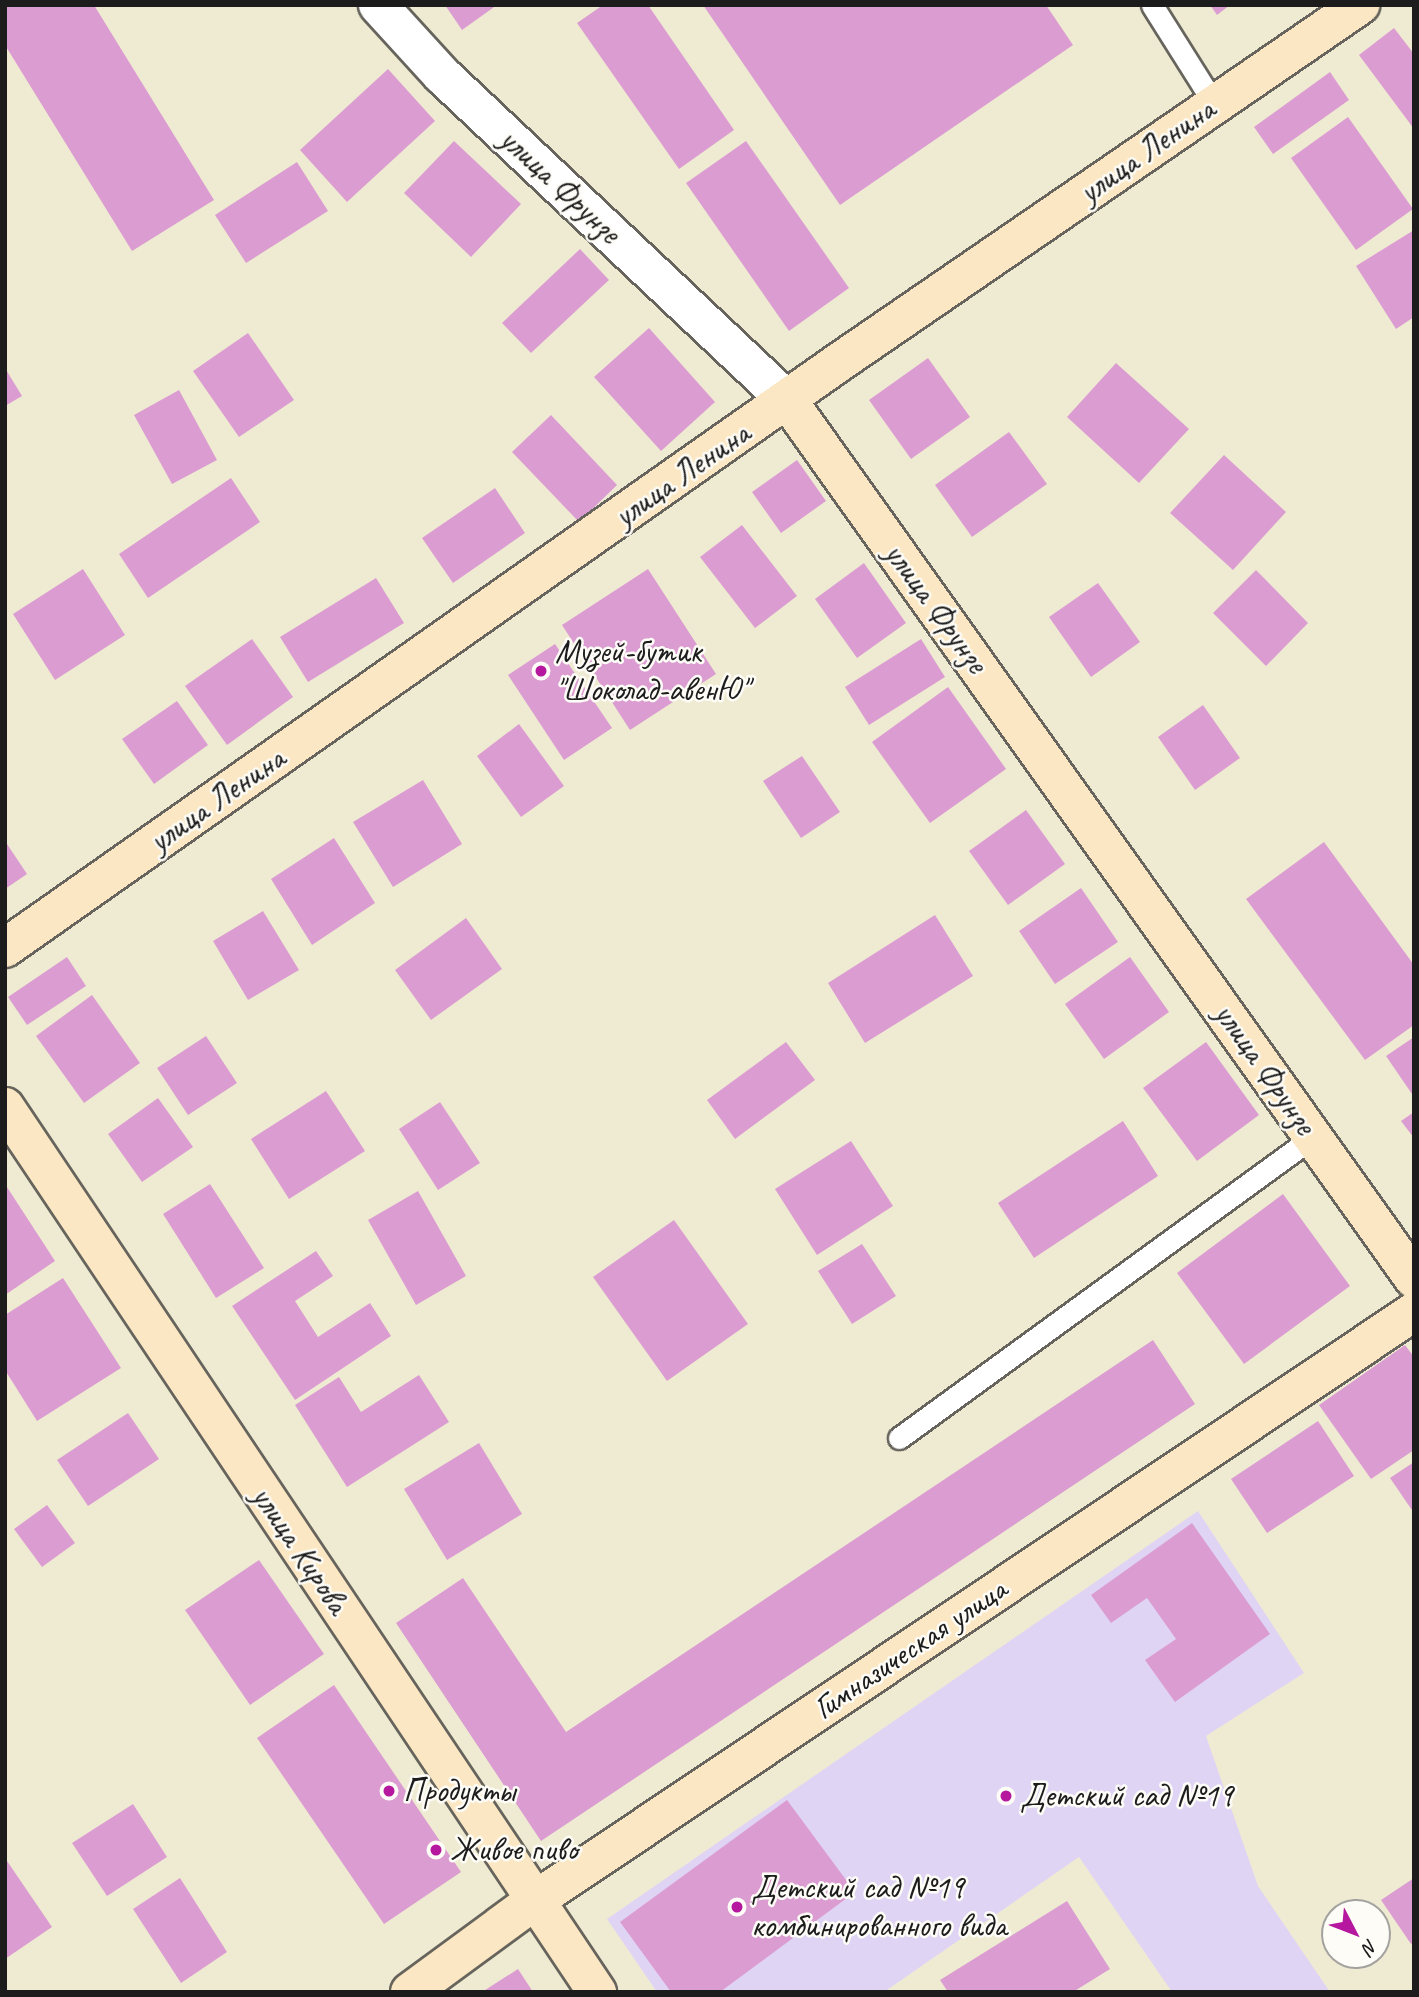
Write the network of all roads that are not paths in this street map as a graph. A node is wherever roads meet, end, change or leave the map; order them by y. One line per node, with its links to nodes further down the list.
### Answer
1 (378, 5): 5 (street, улица Фрунзе)
2 (1152, 5): 4 (lane)
3 (1360, 5): 4 (street, улица Ленина)
4 (1215, 104): 5 (street, улица Ленина)
5 (788, 401): 6 (street, улица Ленина); 8 (street, улица Фрунзе)
6 (5, 948)
7 (5, 1107): 12 (street, улица Кирова)
8 (1313, 1137): 9 (street, улица Фрунзе); 11 (lane)
9 (1414, 1279)
10 (1414, 1312): 12 (street, Гимназическая улица)
11 (899, 1438)
12 (534, 1900): 13 (street, Гимназическая улица); 14 (street, улица Кирова)
13 (410, 1992)
14 (597, 1992)

